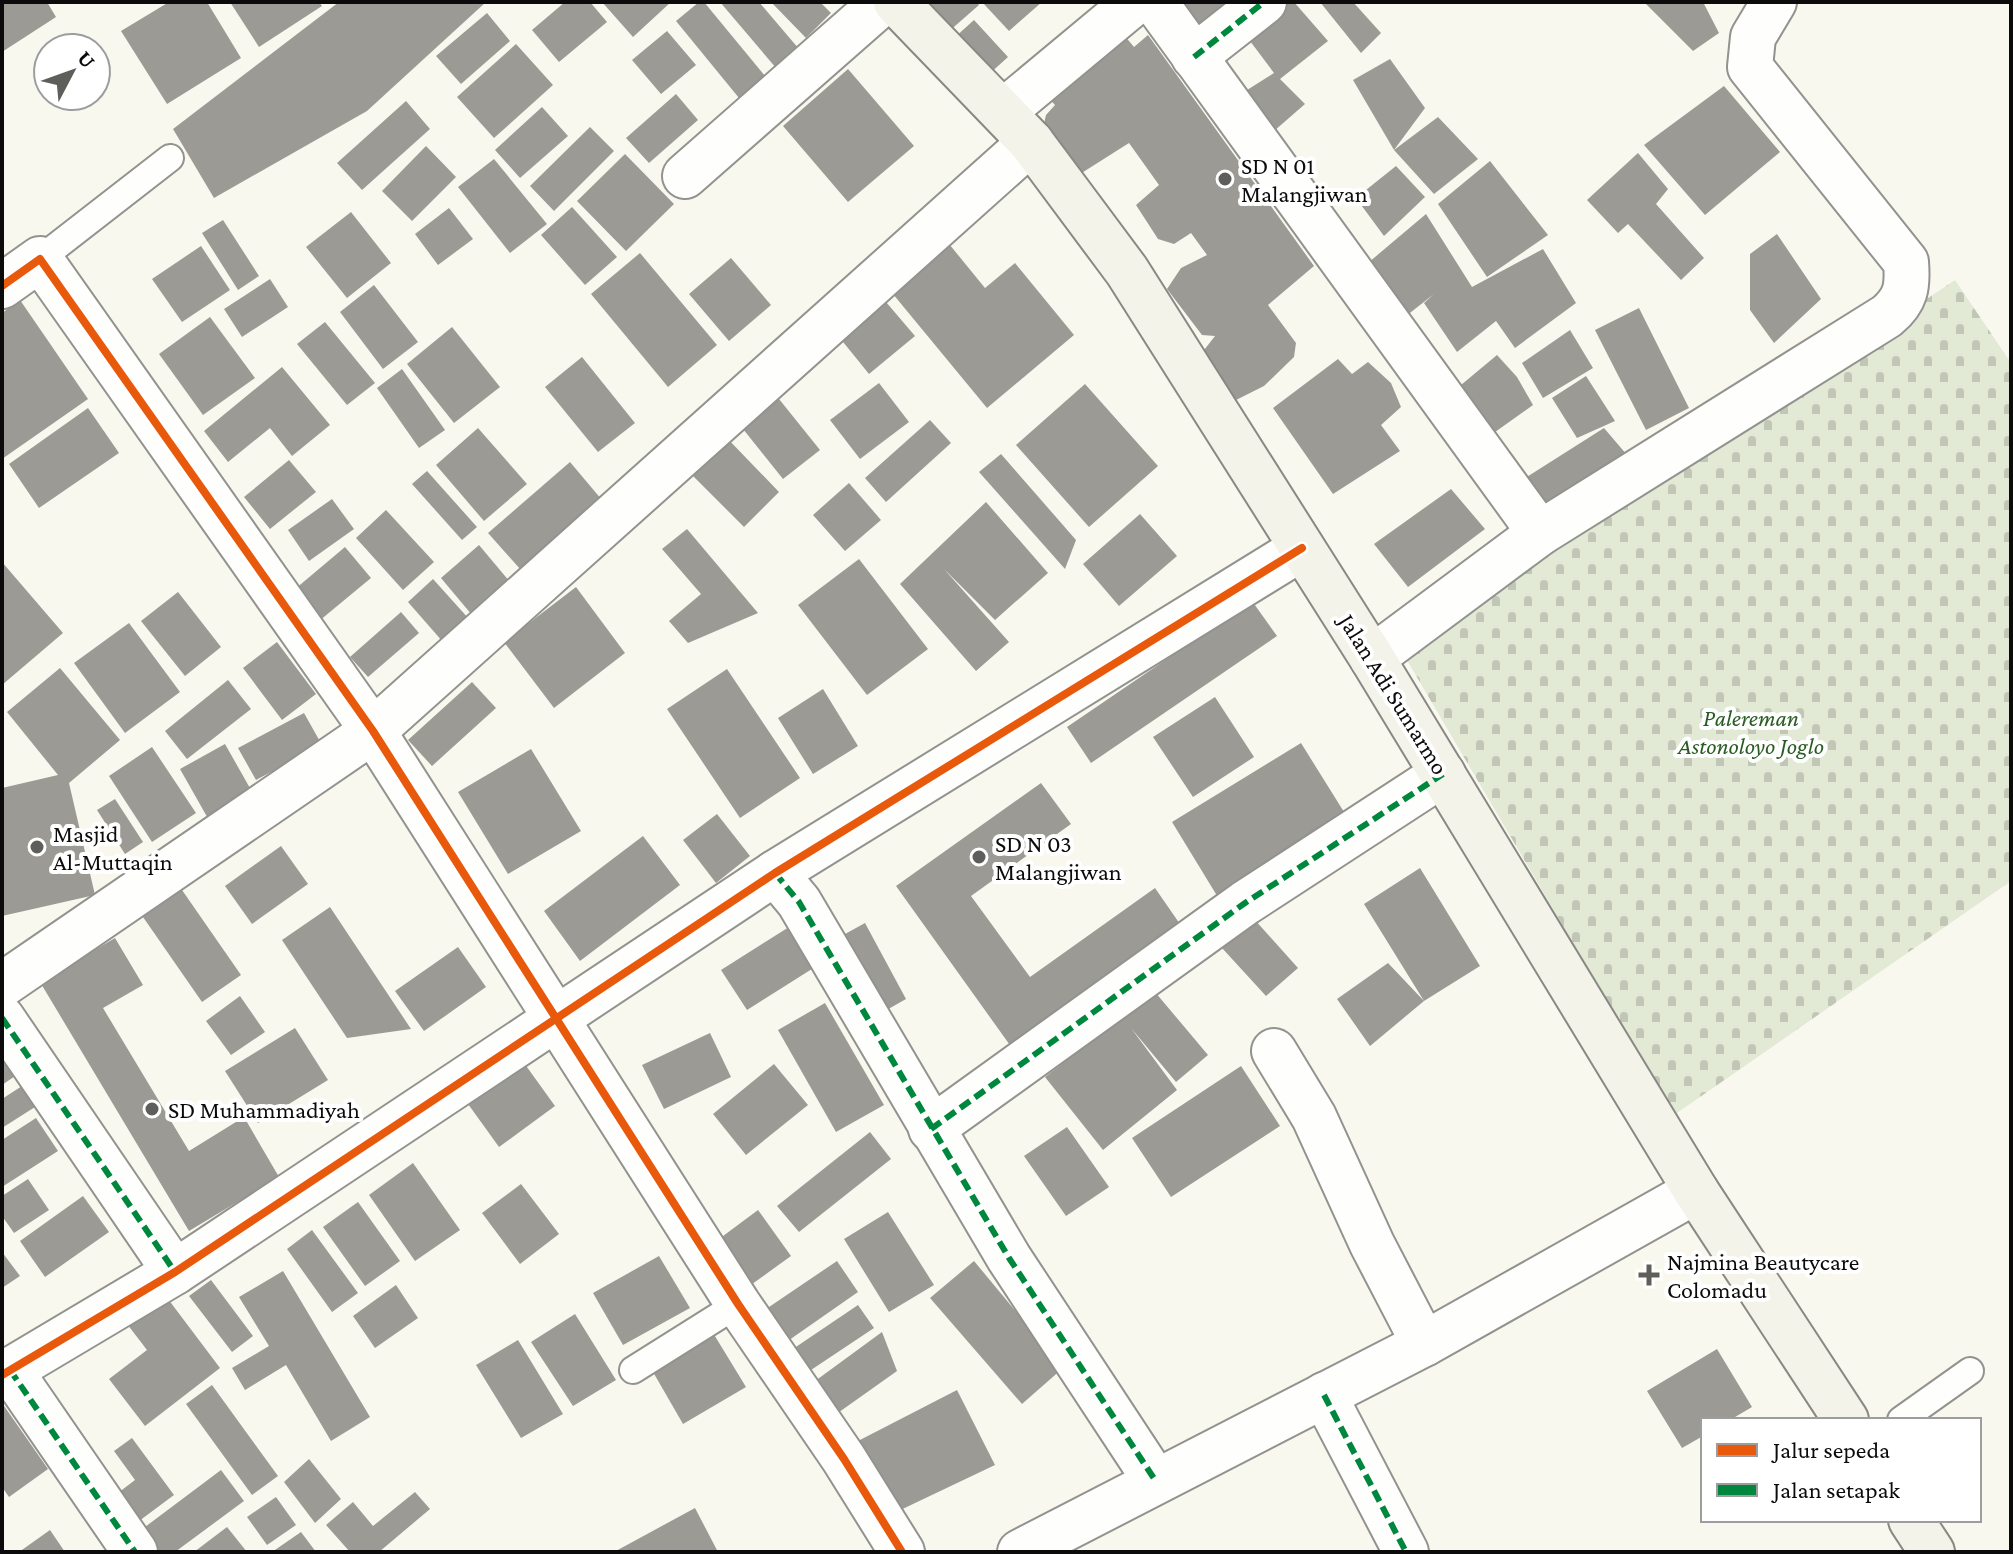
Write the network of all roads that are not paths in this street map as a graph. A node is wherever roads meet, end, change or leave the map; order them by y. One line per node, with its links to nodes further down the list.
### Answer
1 (883, 2): 10 (street)
2 (896, 2): 8 (main road, Jalan Adi Sumarmo)
3 (1135, 2): 8 (street)
4 (1155, 2): 7 (street)
5 (1264, 2): 7 (street)
6 (1774, 2): 13 (street)
7 (1194, 57): 13 (street)
8 (1018, 126): 14 (main road, Jalan Adi Sumarmo); 16 (street)
9 (170, 158): 11 (lane)
10 (685, 176)
11 (40, 259): 12 (street); 16 (street)
12 (2, 286)
13 (1540, 533): 15 (street)
14 (1302, 548): 15 (main road, Jalan Adi Sumarmo); 18 (street)
15 (1372, 658): 17 (main road, Jalan Adi Sumarmo)
16 (373, 731): 19 (street); 21 (street)
17 (1443, 774): 23 (street); 24 (main road, Jalan Adi Sumarmo)
18 (775, 873): 21 (street); 23 (street)
19 (2, 985)
20 (2, 1018): 25 (street)
21 (557, 1019): 25 (street); 26 (street)
22 (1274, 1051): 27 (street)
23 (931, 1129): 34 (street)
24 (1696, 1191): 27 (street); 32 (main road, Jalan Adi Sumarmo)
25 (175, 1272): 30 (street)
26 (738, 1304): 28 (lane); 37 (street)
27 (1424, 1344): 31 (street)
28 (633, 1370)
29 (1970, 1371): 33 (lane)
30 (6, 1373): 36 (street)
31 (1324, 1395): 34 (street); 39 (street)
32 (1845, 1418)
33 (1904, 1418)
34 (1155, 1480): 38 (street)
35 (1912, 1522): 40 (main road)
36 (135, 1552)
37 (902, 1552)
38 (1020, 1552)
39 (1406, 1552)
40 (1932, 1552)

